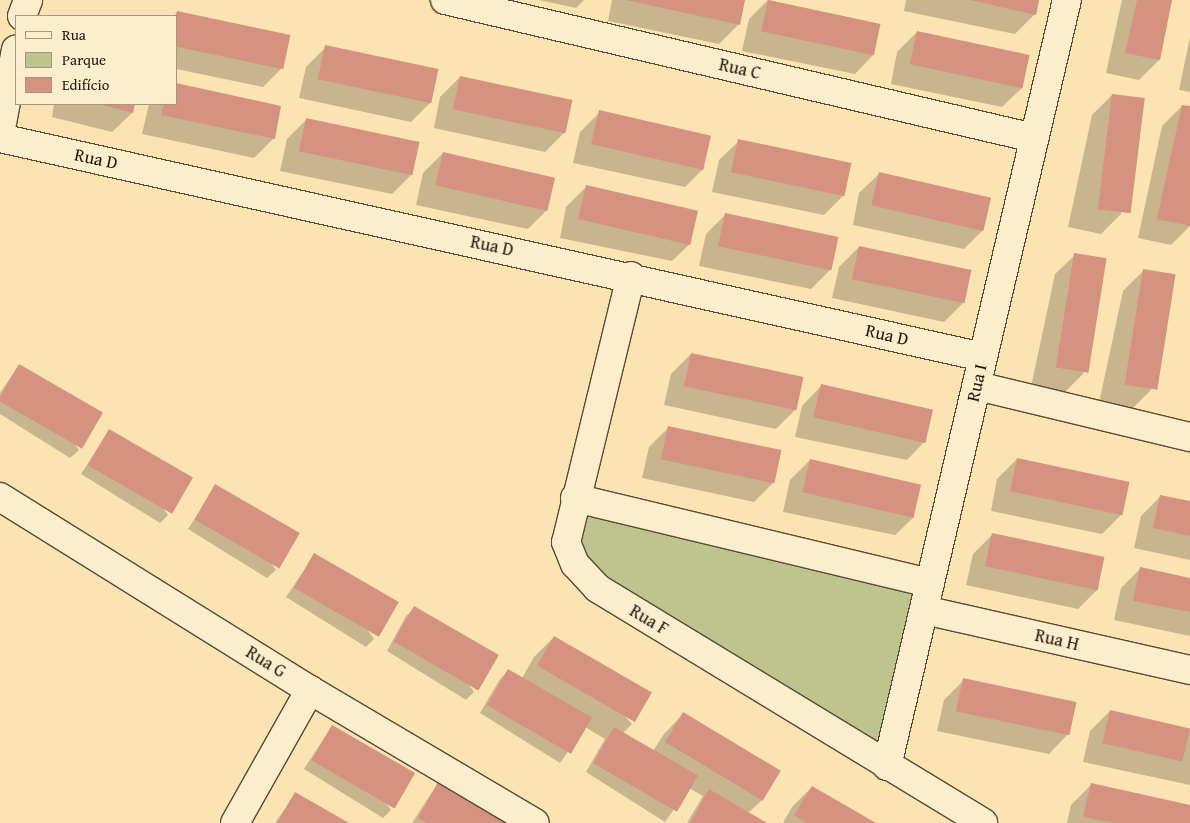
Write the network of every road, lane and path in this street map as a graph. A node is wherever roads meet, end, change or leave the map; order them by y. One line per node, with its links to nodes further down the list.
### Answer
1 (28, 0): 4 (street)
2 (445, 0): 8 (street, Rua C)
3 (1067, 0): 8 (street, Rua I)
4 (22, 15)
5 (15, 54): 6 (street)
6 (0, 134)
7 (0, 138): 9 (street, Rua D)
8 (1034, 138): 10 (street, Rua I)
9 (631, 276): 10 (street, Rua D); 14 (street, Rua F)
10 (983, 357): 11 (street, Rua I)
11 (977, 386): 12 (street); 15 (street, Rua I)
12 (1190, 437)
13 (0, 497): 18 (street, Rua G)
14 (575, 498): 15 (street); 19 (street, Rua F)
15 (930, 583): 16 (street, Rua I)
16 (924, 610): 17 (street, Rua H); 19 (street, Rua I)
17 (1190, 670)
18 (310, 690): 20 (street); 21 (street, Rua G)
19 (887, 766): 22 (street, Rua F)
20 (235, 823)
21 (535, 823)
22 (983, 823)

